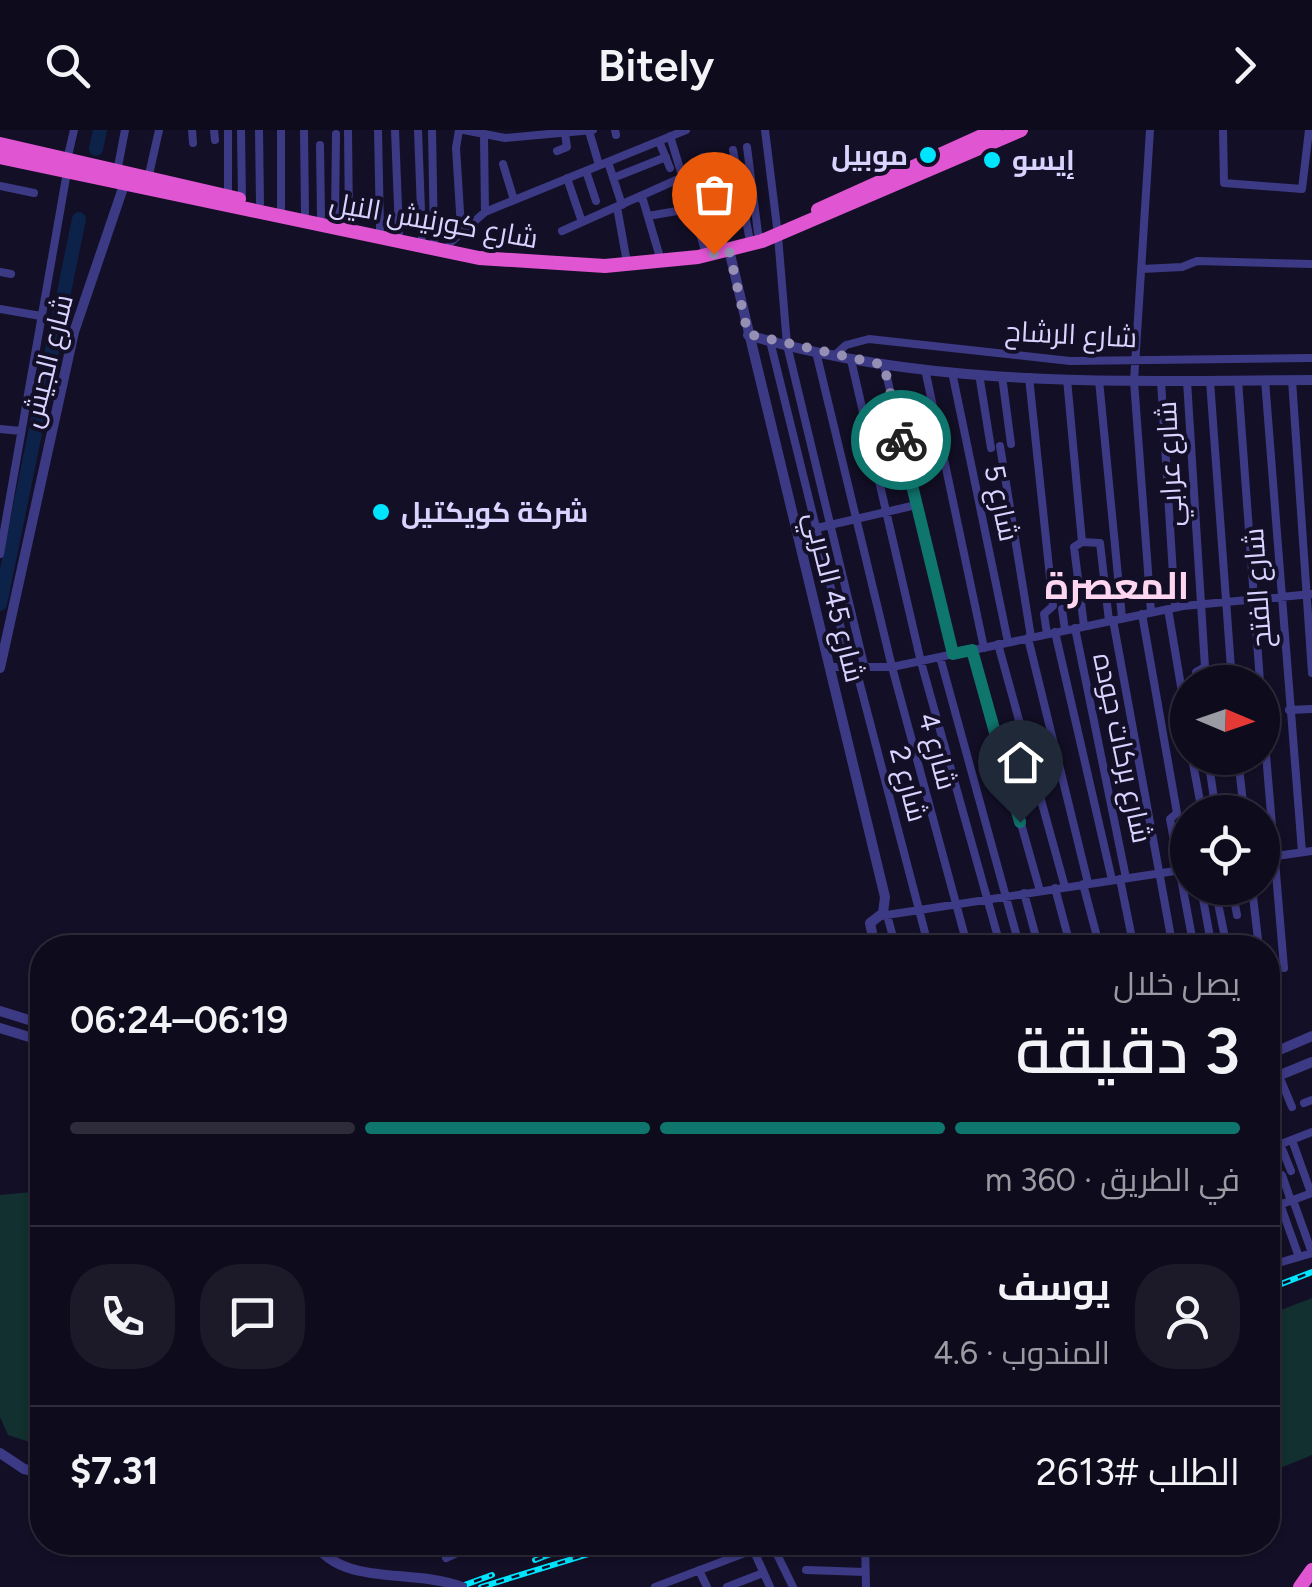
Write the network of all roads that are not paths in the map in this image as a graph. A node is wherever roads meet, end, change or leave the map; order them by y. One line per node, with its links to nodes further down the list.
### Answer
1 (74, 130): 42 (street)
2 (125, 130): 51 (street)
3 (159, 130): 52 (street)
4 (192, 130): 31 (street)
5 (228, 130): 55 (street)
6 (241, 130): 55 (street)
7 (259, 130): 60 (street)
8 (282, 130): 62 (street)
9 (304, 130): 65 (street)
10 (348, 130): 67 (street)
11 (378, 130): 70 (street)
12 (395, 130): 73 (street)
13 (418, 130): 75 (street)
14 (432, 130): 75 (street)
15 (464, 130): 29 (street); 69 (street)
16 (686, 130): 28 (street)
17 (765, 130): 72 (street)
18 (995, 130): 72 (highway, شارع كورنيش النيل)
19 (1021, 130): 72 (highway, شارع كورنيش النيل)
20 (1150, 130): 81 (street)
21 (1224, 130): 22 (street)
22 (1309, 130)
23 (586, 131): 24 (street); 41 (street)
24 (563, 133): 27 (street); 36 (street)
25 (336, 134): 67 (street)
26 (504, 134): 27 (street); 29 (street)
27 (531, 134)
28 (672, 134): 30 (street); 48 (street)
29 (484, 137): 64 (street)
30 (660, 141): 39 (street); 41 (street)
31 (193, 143)
32 (0, 144): 42 (highway, شارع كورنيش النيل)
33 (320, 146): 67 (street)
34 (746, 148): 74 (street)
35 (733, 150): 43 (street)
36 (557, 151)
37 (704, 157): 47 (street)
38 (0, 158): 42 (highway, شارع كورنيش النيل)
39 (666, 158): 44 (street); 50 (street)
40 (503, 164): 57 (street)
41 (604, 164): 46 (street); 50 (street)
42 (67, 166): 51 (highway, شارع كورنيش النيل); 85 (street)
43 (736, 166): 45 (street); 74 (street)
44 (670, 168)
45 (721, 169): 47 (street); 58 (street)
46 (586, 171): 49 (street); 59 (street)
47 (707, 172): 76 (street)
48 (683, 177): 56 (street); 77 (street)
49 (567, 178): 57 (street); 68 (street)
50 (613, 178): 61 (street)
51 (120, 179): 52 (highway, شارع كورنيش النيل); 76 (highway, شارع كورنيش النيل); 143 (street, شارع الجيش)
52 (148, 179): 55 (highway, شارع كورنيش النيل)
53 (0, 186): 54 (street)
54 (34, 193)
55 (235, 198): 60 (highway, شارع كورنيش النيل)
56 (638, 198): 61 (street); 66 (street)
57 (514, 200): 64 (street)
58 (726, 200)
59 (596, 201)
60 (260, 203): 62 (highway, شارع كورنيش النيل)
61 (620, 206): 68 (street); 79 (street)
62 (281, 208): 65 (highway, شارع كورنيش النيل)
63 (677, 211): 66 (street)
64 (485, 212): 69 (street)
65 (306, 213): 67 (highway, شارع كورنيش النيل)
66 (648, 216): 78 (street)
67 (335, 219): 70 (highway, شارع كورنيش النيل)
68 (582, 222): 71 (street)
69 (461, 228): 75 (street)
70 (380, 229): 73 (highway, شارع كورنيش النيل)
71 (562, 230)
72 (777, 231): 74 (highway, شارع كورنيش النيل); 76 (highway, شارع كورنيش النيل); 88 (street)
73 (399, 232): 75 (highway, شارع كورنيش النيل)
74 (754, 235): 76 (highway, شارع كورنيش النيل)
75 (436, 240): 79 (highway, شارع كورنيش النيل)
76 (726, 246): 77 (highway, شارع كورنيش النيل); 86 (street, شارع 45 الحربي)
77 (704, 247): 78 (highway, شارع كورنيش النيل)
78 (659, 254): 79 (highway, شارع كورنيش النيل)
79 (626, 257)
80 (1312, 264): 81 (street)
81 (1142, 269): 93 (street)
82 (0, 272): 83 (street)
83 (10, 274)
84 (0, 309): 85 (street)
85 (41, 316): 111 (street)
86 (748, 334): 87 (street, شارع الرشاح); 141 (street, شارع 45 الحربي)
87 (770, 341): 88 (street, شارع الرشاح); 117 (street)
88 (788, 345): 89 (street, شارع الرشاح); 116 (street)
89 (816, 352): 90 (street, شارع الرشاح); 115 (street, شارع 4)
90 (834, 356): 92 (street, شارع الرشاح); 93 (street, شارع الرشاح)
91 (1312, 358): 93 (street, شارع الرشاح)
92 (851, 360): 94 (street, شارع الرشاح); 114 (street)
93 (1135, 362): 106 (street)
94 (884, 365): 95 (street, شارع الرشاح); 113 (street)
95 (925, 369): 96 (street, شارع الرشاح); 132 (street)
96 (952, 372): 97 (street, شارع الرشاح); 131 (street, شارع 5)
97 (979, 374): 98 (street, شارع الرشاح); 112 (street)
98 (1002, 376): 99 (street, شارع الرشاح); 112 (street)
99 (1028, 378): 100 (street, شارع الرشاح); 129 (street)
100 (1067, 379): 101 (street, شارع الرشاح); 118 (street)
101 (1098, 380): 106 (street, شارع الرشاح); 128 (street)
102 (1238, 380): 103 (street, شارع الرشاح); 109 (street, شارع الرشاح); 122 (street)
103 (1265, 380): 104 (street, شارع الرشاح); 121 (street, شارع الفتح)
104 (1292, 380): 105 (street, شارع الرشاح); 120 (street)
105 (1312, 380)
106 (1134, 381): 107 (street, شارع الرشاح); 127 (street)
107 (1162, 381): 108 (street, شارع الرشاح); 125 (street)
108 (1187, 381): 109 (street, شارع الرشاح); 124 (street, شارع عرابي)
109 (1210, 381): 123 (street)
110 (0, 429): 111 (street)
111 (21, 432): 119 (street)
112 (1001, 446): 130 (street)
113 (916, 505): 114 (street); 134 (street)
114 (884, 512): 115 (street); 136 (street)
115 (855, 519): 116 (street); 142 (street, شارع 4)
116 (831, 524): 117 (street); 144 (street)
117 (816, 528): 144 (street)
118 (1082, 542): 128 (street); 129 (street)
119 (0, 554)
120 (1309, 595): 121 (street); 145 (street)
121 (1280, 597): 122 (street); 147 (street, شارع الفتح)
122 (1254, 600): 123 (street); 140 (street)
123 (1225, 602): 124 (street); 139 (street)
124 (1198, 604): 125 (street); 138 (street, شارع عرابي)
125 (1171, 608): 127 (street); 137 (street)
126 (1062, 609): 129 (street)
127 (1146, 613): 128 (street); 148 (street)
128 (1115, 620): 129 (street); 153 (street)
129 (1065, 630): 130 (street); 154 (street); 154 (street, شارع بركات جوده)
130 (1030, 638): 131 (street); 155 (street)
131 (1003, 644): 132 (street); 156 (street, شارع 5)
132 (984, 648): 133 (street)
133 (972, 650): 134 (street); 157 (street)
134 (953, 654): 135 (street)
135 (940, 657): 136 (street); 159 (street)
136 (921, 662): 142 (street); 160 (street)
137 (1179, 665)
138 (1205, 665)
139 (1231, 665)
140 (1259, 665)
141 (830, 667): 144 (street); 169 (street, شارع 45 الحربي)
142 (892, 667): 144 (street); 161 (street, شارع 4)
143 (0, 668)
144 (858, 669): 168 (street, شارع 2)
145 (1312, 673)
146 (1312, 709): 147 (street)
147 (1290, 710): 150 (street, شارع الفتح)
148 (1175, 795)
149 (1312, 851): 150 (street)
150 (1302, 852): 151 (street)
151 (1280, 855)
152 (1170, 871): 153 (street)
153 (1158, 873): 154 (street); 181 (street)
154 (1120, 879): 155 (street); 180 (street)
155 (1086, 884): 156 (street); 179 (street)
156 (1060, 888): 157 (street); 178 (street, شارع 5)
157 (1040, 890): 158 (street)
158 (1024, 893): 159 (street); 177 (street)
159 (1006, 896): 160 (street); 176 (street)
160 (988, 899): 161 (street); 175 (street)
161 (957, 904): 168 (street); 174 (street, شارع 4)
162 (1188, 905): 182 (street)
163 (1203, 905): 183 (street)
164 (1218, 905): 184 (street)
165 (1235, 905): 170 (street)
166 (1254, 905): 185 (street)
167 (1279, 905): 186 (street)
168 (919, 910): 169 (street); 173 (street, شارع 2)
169 (883, 915): 171 (street, شارع 45 الحربي); 172 (street)
170 (1237, 916)
171 (872, 935)
172 (891, 935)
173 (926, 935)
174 (965, 935)
175 (998, 935)
176 (1016, 935)
177 (1035, 935)
178 (1069, 935)
179 (1097, 935)
180 (1131, 935)
181 (1170, 935)
182 (1192, 935)
183 (1209, 935)
184 (1224, 935)
185 (1258, 935)
186 (1284, 968)
187 (0, 1011): 188 (street)
188 (30, 1020)
189 (0, 1028): 191 (street)
190 (1312, 1036): 192 (street)
191 (30, 1037)
192 (1280, 1050)
193 (1312, 1062): 194 (street)
194 (1280, 1075)
195 (1280, 1089): 196 (street)
196 (1292, 1107)
197 (1312, 1132): 198 (street)
198 (1292, 1140): 199 (street); 200 (street)
199 (1280, 1144): 201 (street)
200 (1312, 1193): 201 (street)
201 (1292, 1200): 202 (street); 204 (street)
202 (1280, 1205)
203 (1280, 1208): 205 (street)
204 (1312, 1253): 205 (street)
205 (1299, 1256): 206 (street)
206 (1280, 1261)
207 (0, 1454): 208 (street)
208 (30, 1470)
209 (324, 1555): 222 (street, bridge)
210 (451, 1555): 215 (street)
211 (740, 1555): 216 (street)
212 (756, 1555): 219 (street)
213 (777, 1555): 227 (street)
214 (865, 1555): 220 (street)
215 (446, 1558)
216 (699, 1570): 221 (street); 224 (street)
217 (806, 1570): 220 (street)
218 (1312, 1570): 229 (highway)
219 (764, 1572): 225 (street); 226 (street)
220 (866, 1572): 228 (street)
221 (672, 1584): 223 (street)
222 (462, 1587)
223 (655, 1587)
224 (706, 1587)
225 (728, 1587)
226 (770, 1587)
227 (793, 1587)
228 (866, 1587)
229 (1300, 1587)

